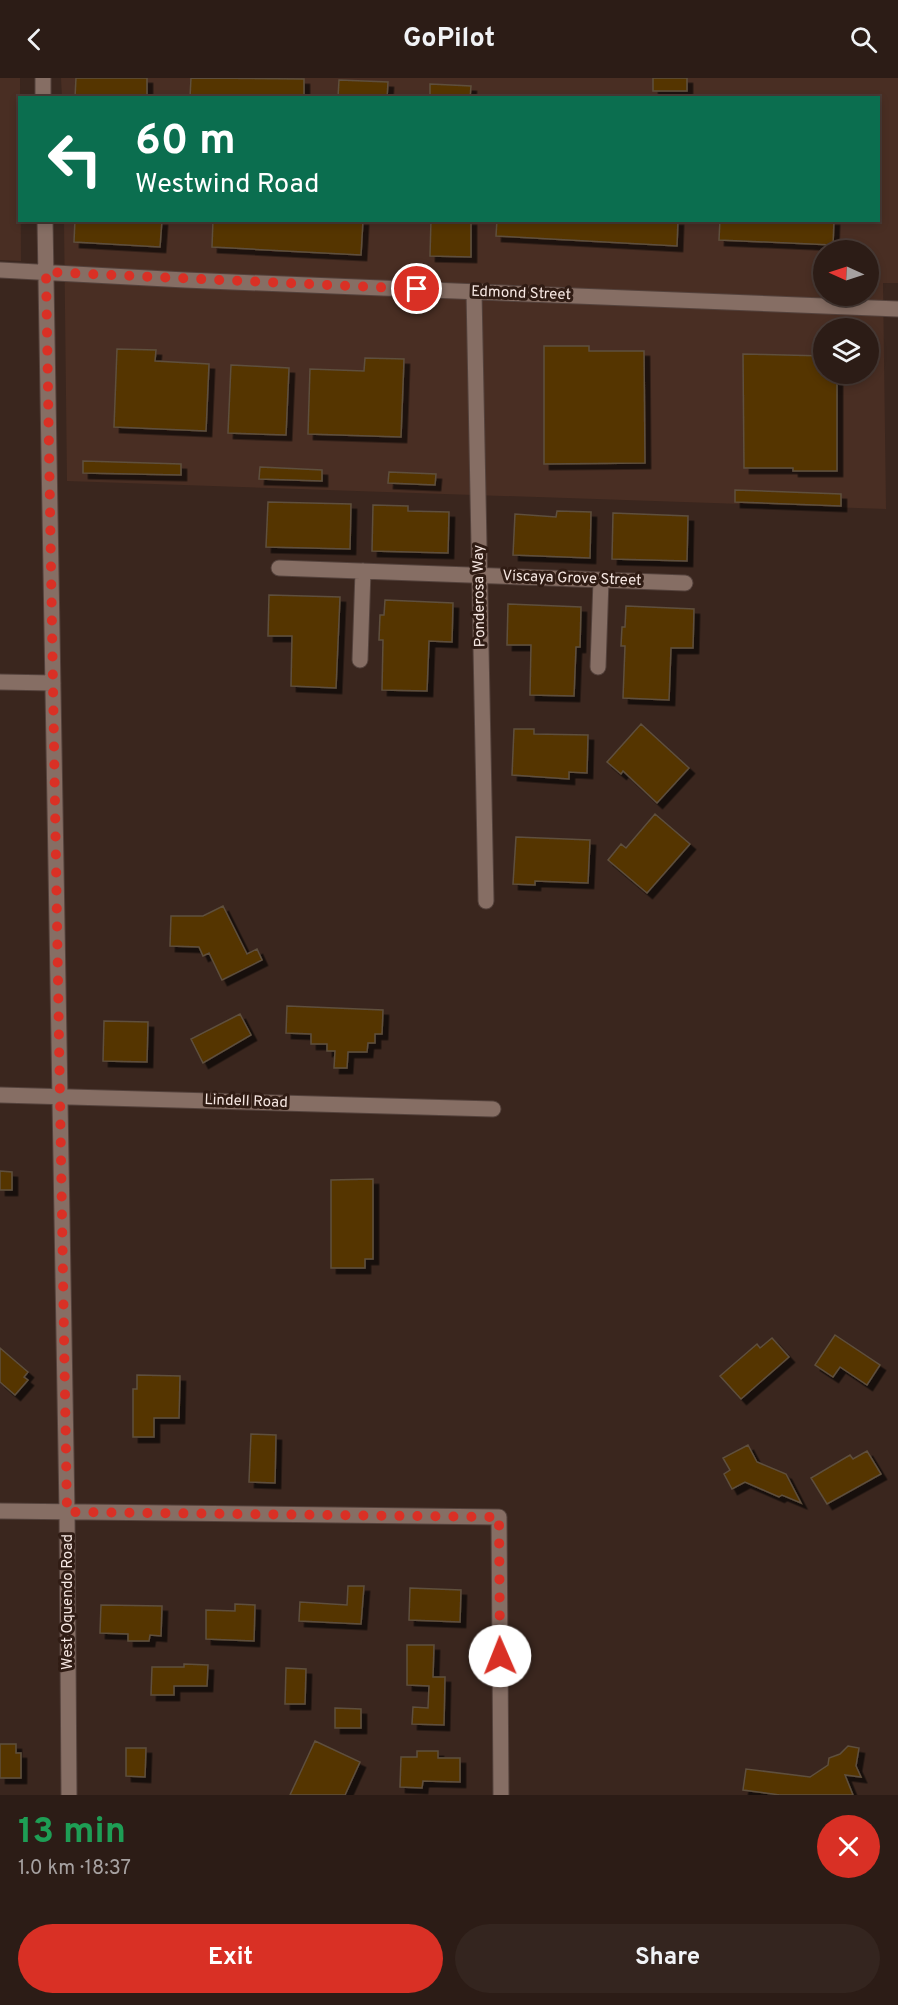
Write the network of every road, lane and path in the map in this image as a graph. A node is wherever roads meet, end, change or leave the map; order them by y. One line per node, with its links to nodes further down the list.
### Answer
1 (43, 78): 2 (street)
2 (43, 96)
3 (45, 222): 5 (street, West Oquendo Road)
4 (0, 270): 5 (street, Edmond Street)
5 (46, 272): 6 (street, Edmond Street); 16 (street, West Oquendo Road)
6 (474, 292): 7 (street, Edmond Street); 10 (street, Ponderosa Way)
7 (898, 309)
8 (279, 568): 9 (street, Viscaya Grove Street)
9 (363, 571): 10 (street, Viscaya Grove Street); 13 (street)
10 (480, 576): 11 (street, Viscaya Grove Street); 17 (street, Ponderosa Way)
11 (601, 580): 12 (street, Viscaya Grove Street); 14 (street)
12 (685, 583)
13 (360, 660)
14 (598, 667)
15 (0, 681): 16 (street)
16 (53, 683): 19 (street, West Oquendo Road)
17 (486, 901)
18 (0, 1095): 19 (street, Lindell Road)
19 (59, 1096): 20 (street, Lindell Road); 22 (street, West Oquendo Road)
20 (493, 1109)
21 (0, 1511): 22 (street)
22 (67, 1512): 23 (street, West Oquendo Road); 24 (street)
23 (69, 1795)
24 (501, 1795)

